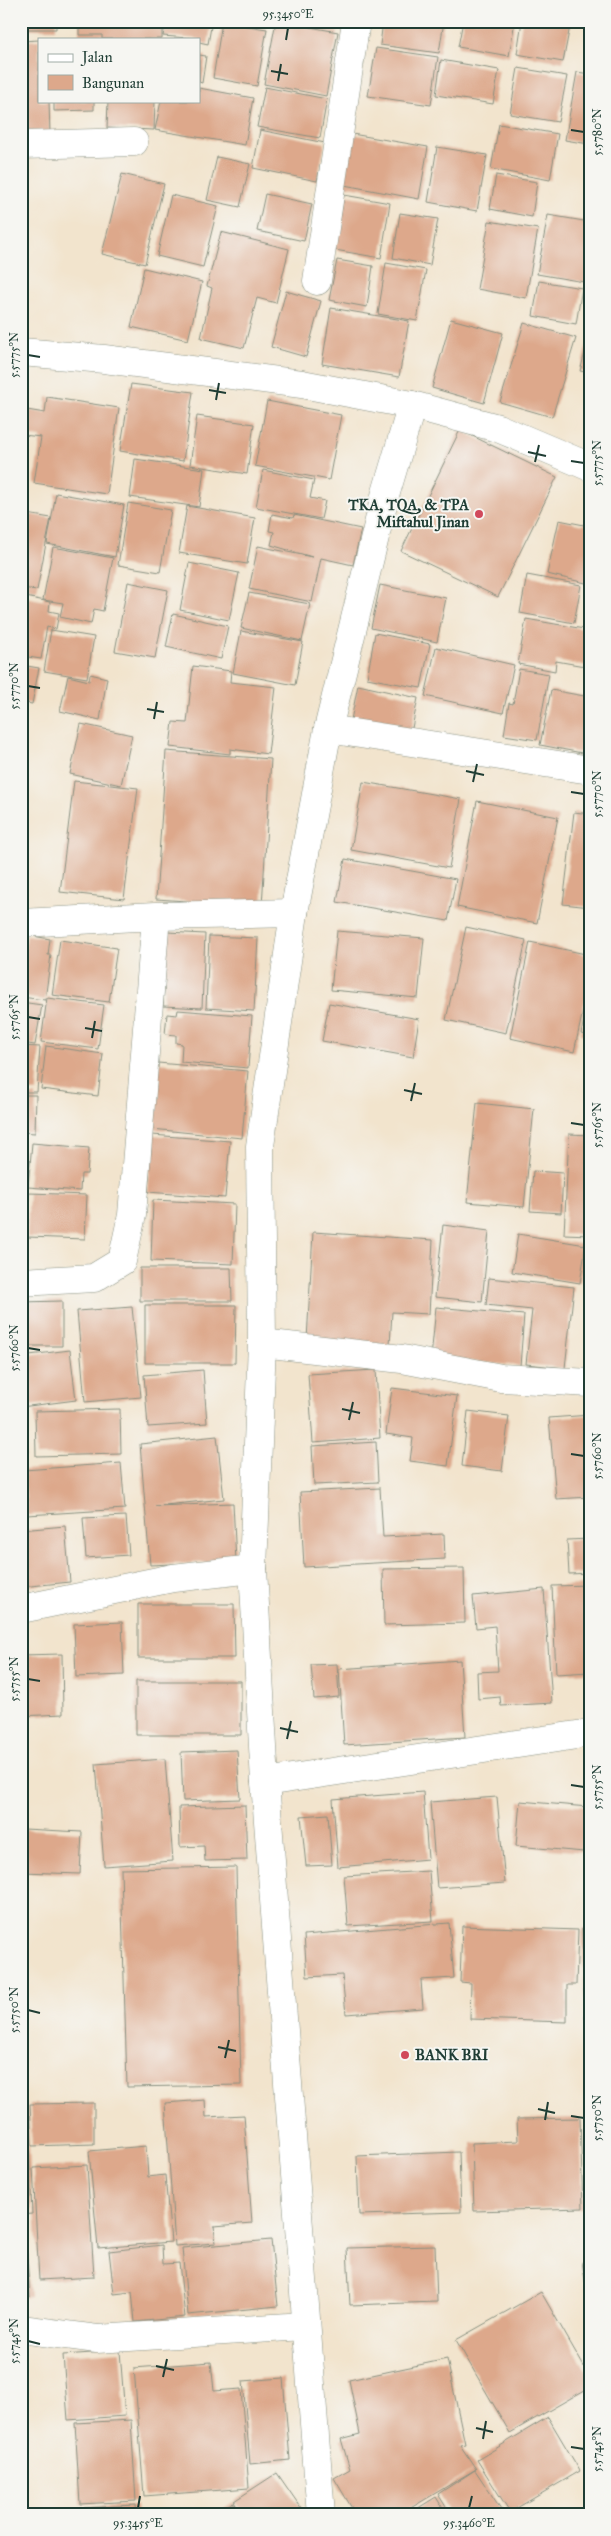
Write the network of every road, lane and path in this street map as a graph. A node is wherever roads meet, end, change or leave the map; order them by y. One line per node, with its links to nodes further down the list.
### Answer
1 (356, 21): 4 (street)
2 (134, 142): 3 (street)
3 (21, 145)
4 (317, 281)
5 (21, 352): 6 (street)
6 (412, 405): 7 (street); 8 (street)
7 (590, 467)
8 (328, 729): 9 (street); 10 (street)
9 (590, 770)
10 (294, 912): 11 (street); 14 (street)
11 (156, 916): 12 (street); 13 (street)
12 (21, 923)
13 (21, 1282)
14 (262, 1343): 15 (street); 16 (street)
15 (590, 1383)
16 (253, 1569): 17 (street); 19 (street)
17 (21, 1609)
18 (590, 1733): 19 (street)
19 (265, 1782): 20 (street)
20 (305, 2326): 21 (street); 22 (street)
21 (21, 2329)
22 (321, 2515)

